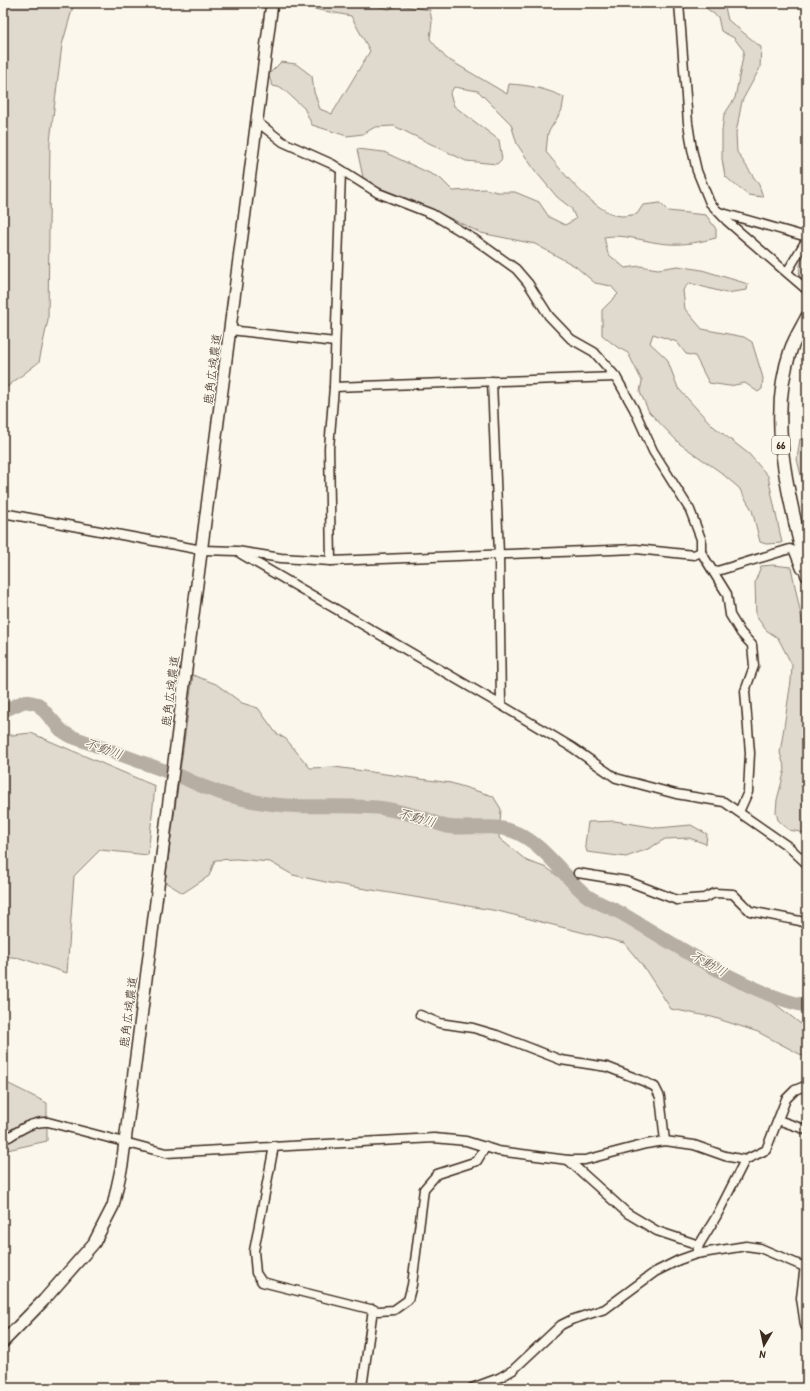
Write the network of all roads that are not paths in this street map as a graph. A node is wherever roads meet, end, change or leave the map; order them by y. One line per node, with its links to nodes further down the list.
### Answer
1 (272, 3): 3 (street, 鹿角広域農道)
2 (679, 3): 5 (street)
3 (256, 121): 4 (street); 10 (street, 鹿角広域農道)
4 (341, 171): 11 (street); 12 (street)
5 (718, 212): 6 (street); 7 (street)
6 (807, 238): 7 (street)
7 (787, 272): 8 (street)
8 (807, 290)
9 (807, 317): 22 (main road, 66)
10 (230, 330): 11 (street); 16 (street, 鹿角広域農道)
11 (335, 342): 14 (street)
12 (616, 377): 13 (street); 18 (street)
13 (492, 381): 14 (street); 19 (street)
14 (334, 387): 20 (street)
15 (3, 513): 16 (street)
16 (202, 550): 17 (street); 33 (street, 鹿角広域農道)
17 (237, 551): 20 (street); 23 (street)
18 (700, 552): 19 (street); 21 (street)
19 (499, 554): 20 (street); 23 (street)
20 (331, 561)
21 (714, 572): 22 (street); 24 (street)
22 (807, 576)
23 (502, 705): 24 (street)
24 (739, 812): 25 (street)
25 (807, 864)
26 (578, 873): 27 (street)
27 (807, 925)
28 (420, 1015): 34 (street)
29 (807, 1085): 30 (street)
30 (778, 1120): 31 (street); 38 (street)
31 (807, 1130)
32 (3, 1136): 33 (street)
33 (125, 1141): 35 (street); 45 (street, 鹿角広域農道)
34 (665, 1141): 37 (street); 38 (street)
35 (274, 1146): 36 (street); 43 (street)
36 (486, 1146): 37 (street); 43 (street)
37 (568, 1160): 39 (street)
38 (744, 1160): 39 (street)
39 (699, 1245): 40 (street)
40 (696, 1254): 42 (street); 47 (street)
41 (807, 1265): 42 (main road)
42 (807, 1268): 44 (main road)
43 (373, 1310): 46 (street)
44 (807, 1325)
45 (3, 1342)
46 (362, 1388)
47 (472, 1388)

